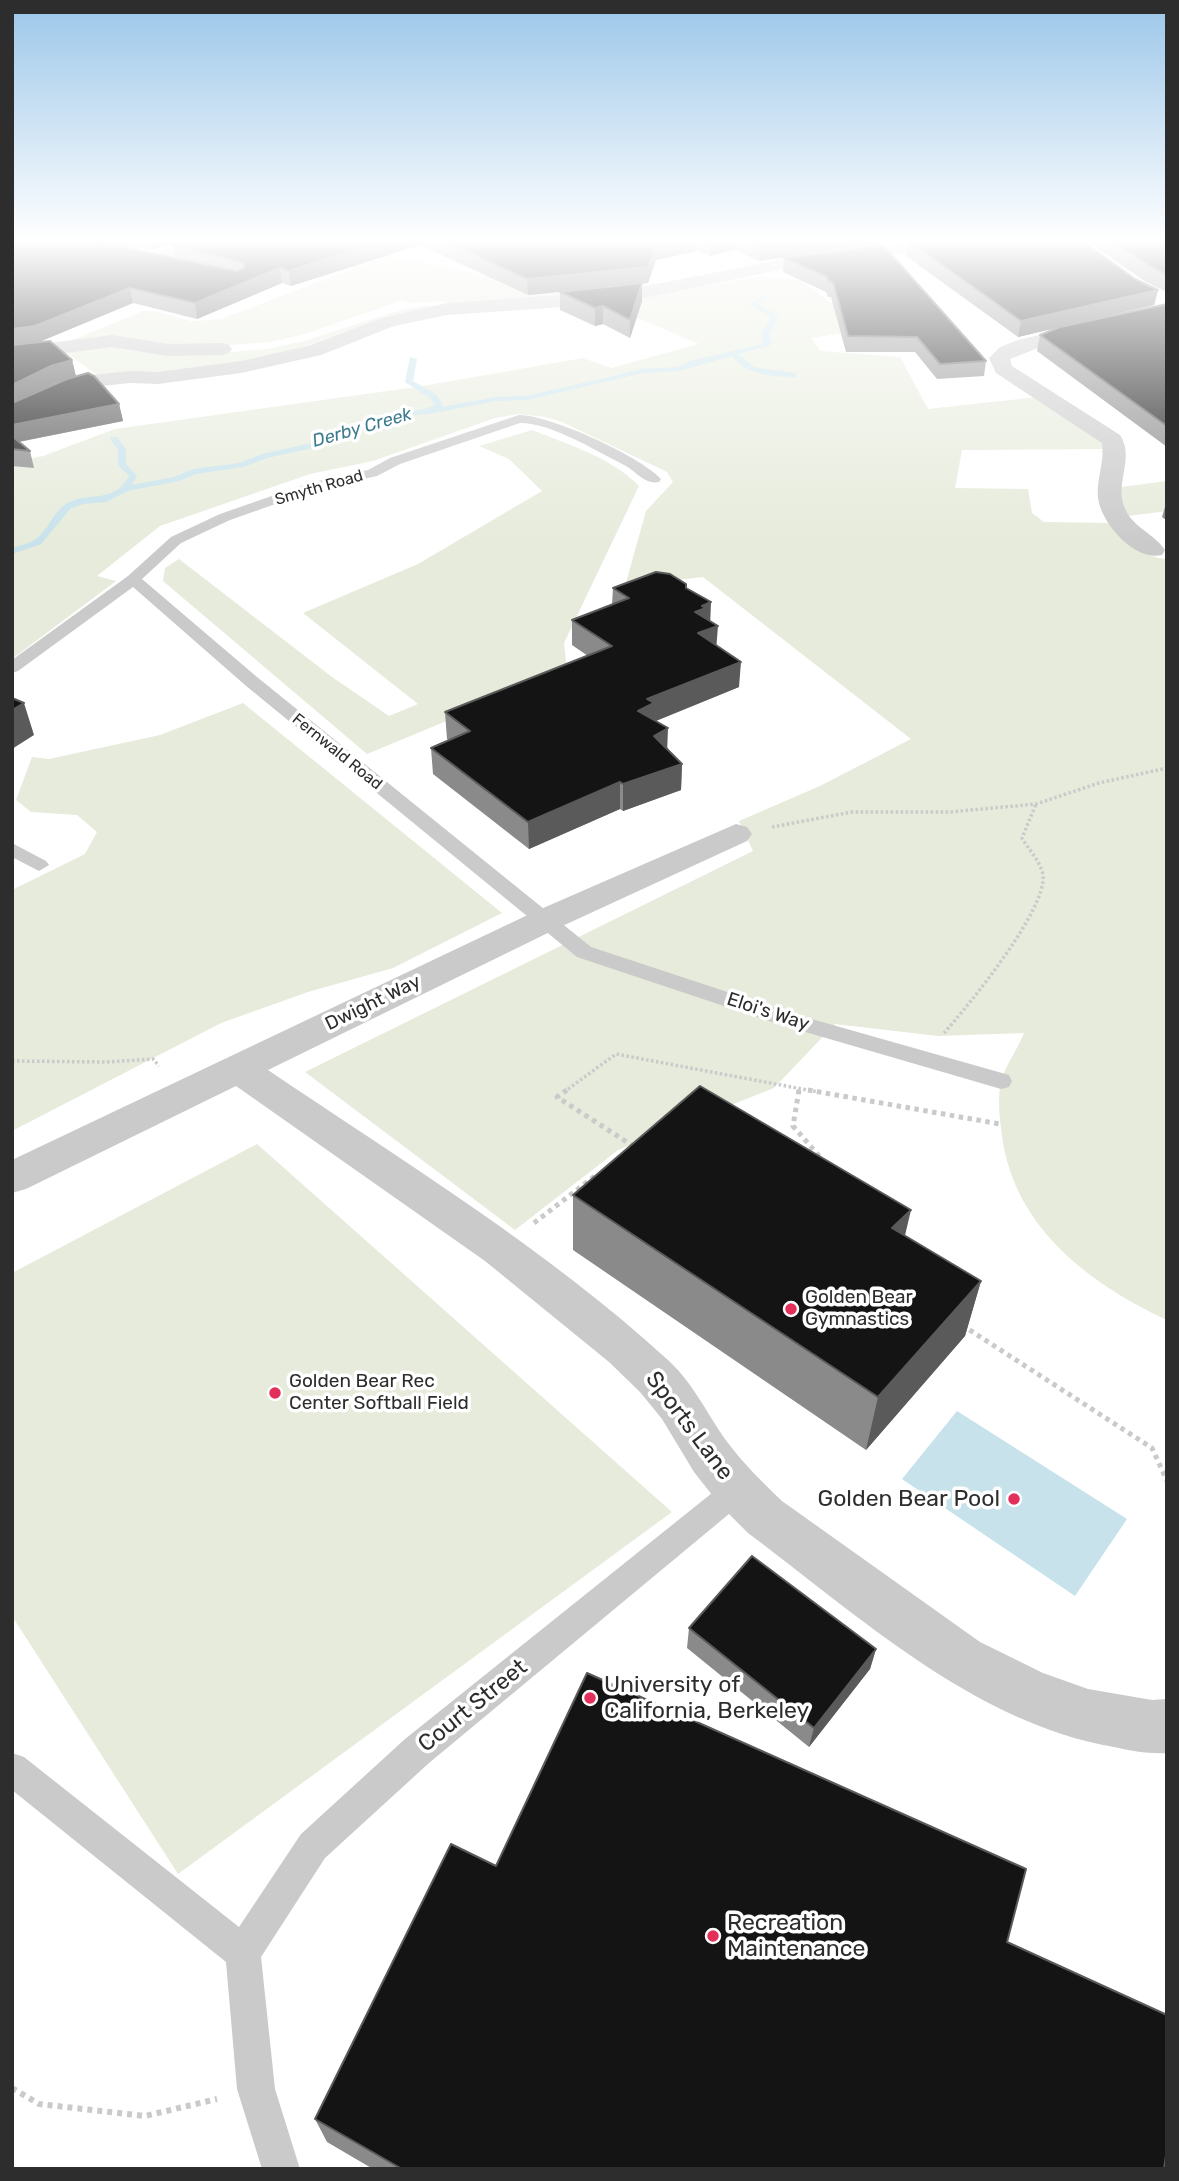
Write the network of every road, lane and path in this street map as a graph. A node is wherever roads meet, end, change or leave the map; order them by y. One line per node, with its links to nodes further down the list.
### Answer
1 (91, 344): 6 (street)
2 (132, 344): 3 (street)
3 (268, 344)
4 (332, 344): 7 (street)
5 (1026, 344): 9 (street)
6 (12, 354)
7 (12, 416)
8 (654, 479): 10 (lane, Smyth Road)
9 (1153, 550)
10 (133, 579): 11 (lane, Smyth Road); 18 (lane, Fernwald Road)
11 (12, 668)
12 (1167, 768): 13 (path)
13 (1036, 804): 14 (path); 19 (path)
14 (804, 822)
15 (736, 834): 18 (street, Dwight Way)
16 (12, 849): 17 (lane)
17 (39, 865)
18 (545, 920): 19 (lane, Eloi's Way); 21 (street, Dwight Way)
19 (894, 1051): 22 (lane, Eloi's Way)
20 (12, 1061): 24 (path)
21 (237, 1068): 24 (street, Dwight Way); 30 (street, Sports Lane)
22 (1001, 1081)
23 (799, 1089): 25 (path); 26 (path); 27 (path)
24 (182, 1094): 29 (street, Dwight Way)
25 (1000, 1124)
26 (624, 1154)
27 (828, 1166)
28 (603, 1170): 30 (path)
29 (12, 1178)
30 (500, 1249): 33 (street, Sports Lane)
31 (955, 1321): 32 (path)
32 (1167, 1481)
33 (737, 1490): 34 (street, Sports Lane); 36 (lane, Court Street)
34 (1167, 1726)
35 (12, 1769): 36 (lane)
36 (243, 1953): 38 (lane)
37 (12, 2088): 38 (path)
38 (256, 2089): 39 (lane)
39 (281, 2169)

